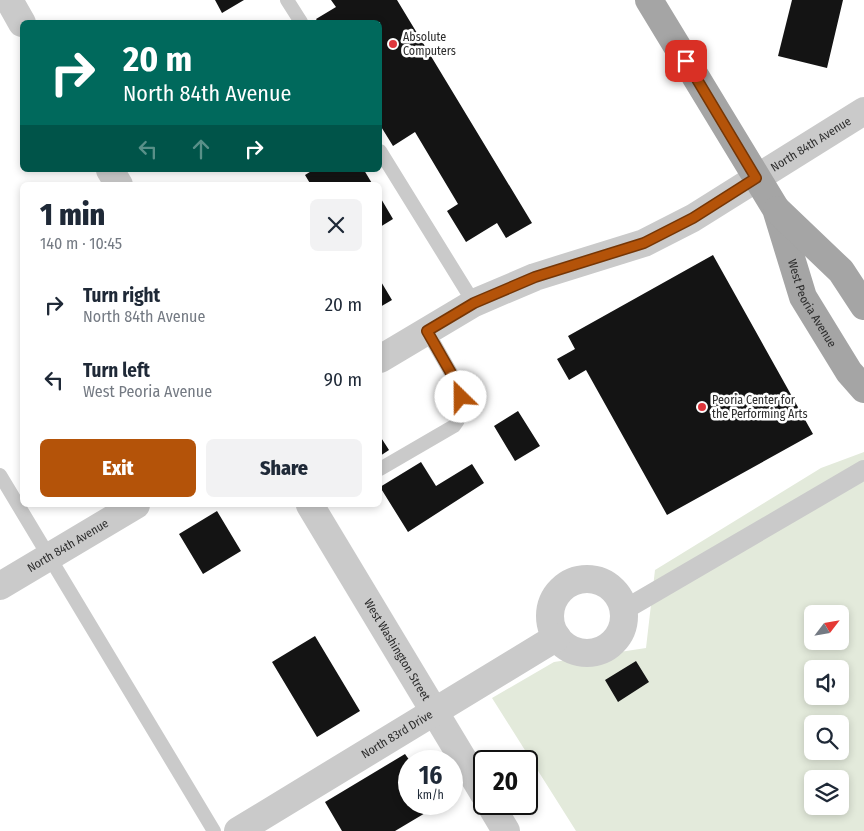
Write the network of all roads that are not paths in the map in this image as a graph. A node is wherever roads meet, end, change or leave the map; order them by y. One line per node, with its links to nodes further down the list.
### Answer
1 (9, 0): 4 (street)
2 (287, 0): 5 (lane)
3 (649, 0): 8 (main road, West Peoria Avenue)
4 (20, 20)
5 (300, 20)
6 (864, 111): 8 (street, North 84th Avenue)
7 (382, 154): 10 (lane)
8 (756, 178): 9 (main road, West Peoria Avenue); 10 (street, North 84th Avenue)
9 (776, 209): 11 (main road, West Peoria Avenue); 14 (main road, West Peoria Avenue)
10 (474, 303): 12 (street, North 84th Avenue)
11 (864, 306)
12 (427, 331): 13 (street, North 84th Avenue); 15 (lane)
13 (382, 358)
14 (864, 389)
15 (382, 468)
16 (864, 470): 22 (street)
17 (0, 475): 20 (lane)
18 (133, 507): 20 (street, North 84th Avenue)
19 (311, 507): 24 (street, West Washington Street)
20 (49, 556): 21 (street, North 84th Avenue); 27 (lane)
21 (0, 586)
22 (624, 610): 23 (street); 23 (street)
23 (557, 637): 24 (street, North 83rd Drive)
24 (434, 712): 25 (street, West Washington Street); 28 (street, North 83rd Drive)
25 (473, 776)
26 (497, 815): 29 (street)
27 (214, 831)
28 (238, 831)
29 (506, 831)

